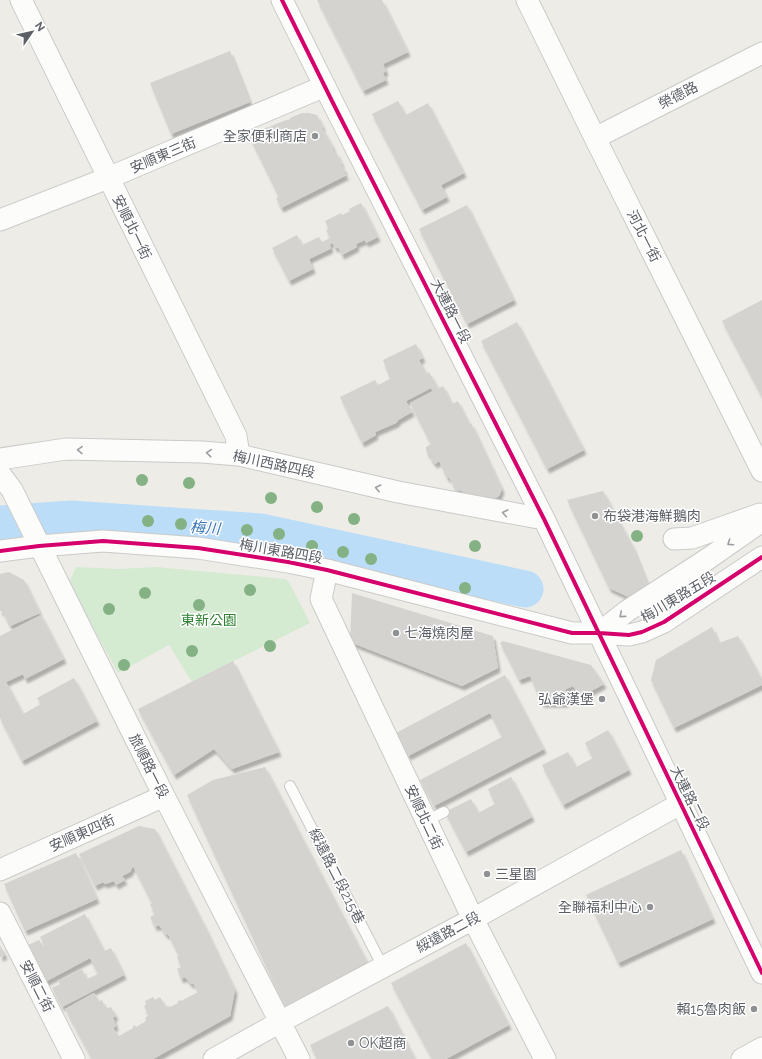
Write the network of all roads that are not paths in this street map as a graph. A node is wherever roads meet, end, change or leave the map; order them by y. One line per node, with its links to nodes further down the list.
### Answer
1 (21, 0): 7 (street, 安順北一街)
2 (282, 0): 5 (street, 大連路一段)
3 (527, 0): 6 (street, 河北一街)
4 (762, 52): 6 (street, 榮德路)
5 (325, 86): 7 (street, 安順東三街); 14 (street, 大連路一段)
6 (595, 138): 11 (street, 河北一街)
7 (108, 178): 8 (street, 安順東三街); 9 (street, 安順北一街)
8 (0, 220)
9 (239, 455): 10 (street, 梅川西路四段, one-way to 10); 14 (street, 梅川西路四段, one-way to 9)
10 (0, 459)
11 (762, 471)
12 (6, 482): 16 (street, 旅順路一段)
13 (762, 513): 17 (street)
14 (544, 519): 21 (street, 大連路一段)
15 (762, 521): 21 (street, 梅川東路五段, one-way to 21)
16 (35, 537): 18 (street, 梅川東路四段); 20 (street, 梅川東路四段); 23 (street, 旅順路一段)
17 (674, 539)
18 (0, 552)
19 (762, 557): 21 (street, 梅川東路五段)
20 (327, 570): 21 (street, 梅川東路四段); 27 (street, 安順北二街)
21 (599, 633): 24 (street, 大連路二段)
22 (290, 786): 28 (lane, 綏遠路二段215巷)
23 (164, 796): 25 (street, 安順東四街); 30 (street, 旅順路一段)
24 (680, 804): 27 (street, 綏遠路二段); 29 (street, 大連路二段)
25 (0, 870)
26 (0, 913): 32 (street, 安順二街)
27 (473, 919): 28 (street, 綏遠路二段); 35 (street, 安順北二街)
28 (383, 967): 30 (street, 綏遠路二段)
29 (762, 973)
30 (280, 1022): 33 (street, 綏遠路二段); 34 (street, 旅順路一段)
31 (762, 1048): 36 (street)
32 (74, 1059)
33 (214, 1059)
34 (299, 1059)
35 (545, 1059)
36 (742, 1059)

